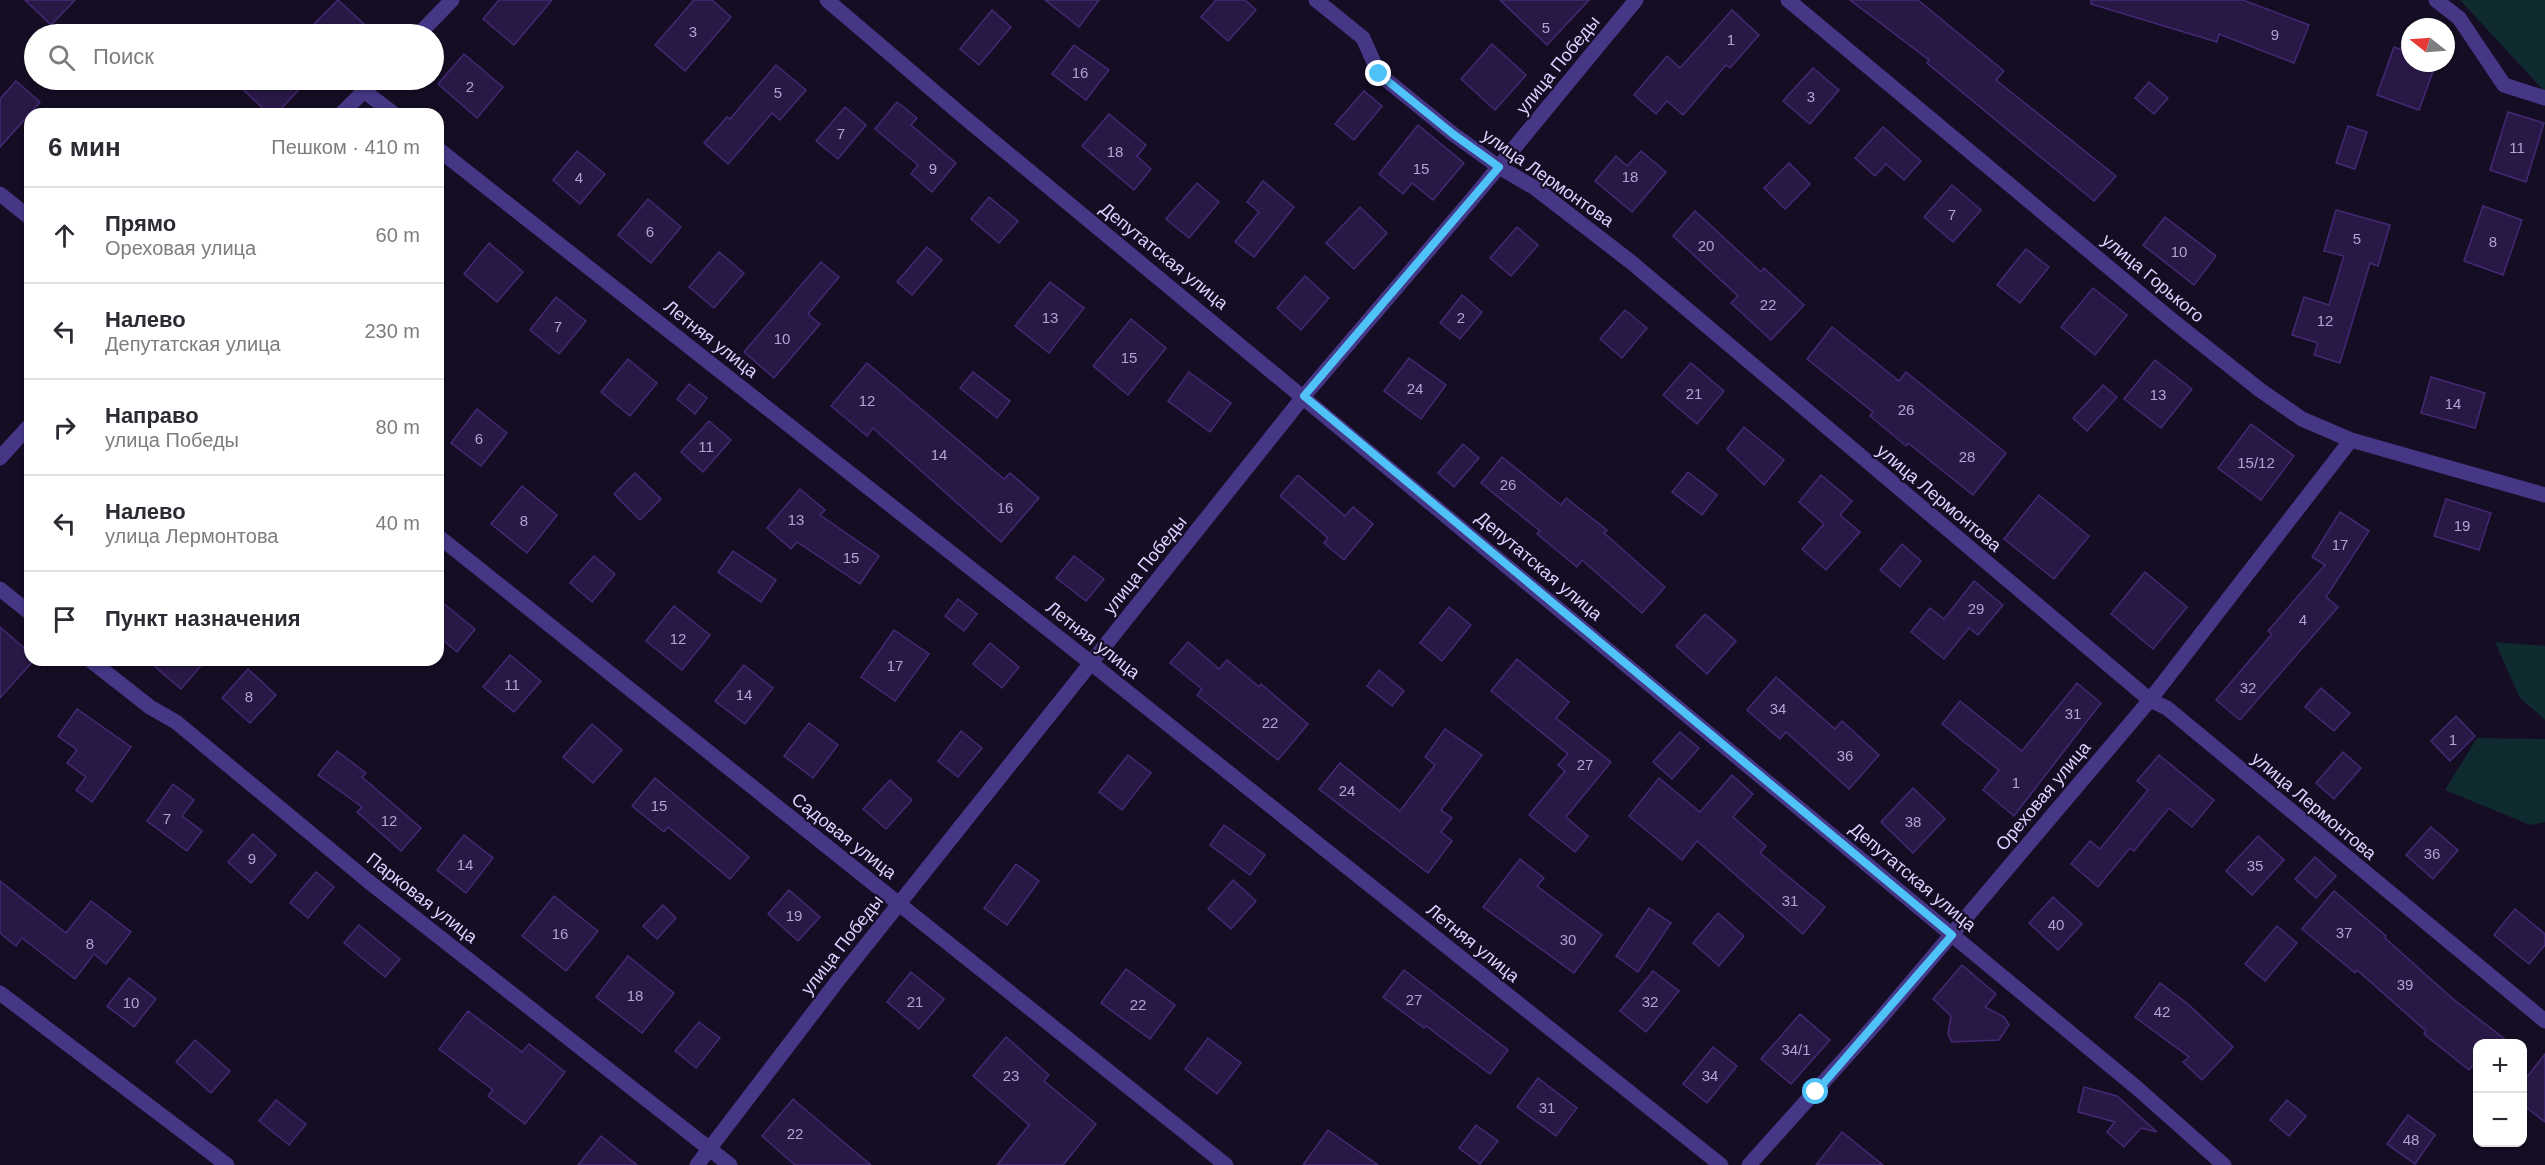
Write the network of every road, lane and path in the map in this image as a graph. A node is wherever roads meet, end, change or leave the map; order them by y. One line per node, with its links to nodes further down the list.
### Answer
1 (452, 0): 7 (street)
2 (827, 0): 17 (street, Депутатская улица)
3 (1316, 0): 14 (street, улица Лермонтова)
4 (1636, 0): 14 (street, улица Победы)
5 (1788, 0): 19 (street, улица Горького)
6 (2436, 0): 10 (street)
7 (429, 24)
8 (365, 90): 11 (street)
9 (374, 90): 12 (street)
10 (2545, 98)
11 (347, 108)
12 (389, 108)
13 (444, 154): 25 (street, Летняя улица)
14 (1499, 167): 17 (street, улица Победы); 27 (street, улица Лермонтова)
15 (0, 194): 16 (street)
16 (24, 213)
17 (1304, 396): 25 (street, улица Победы); 29 (street, Депутатская улица)
18 (24, 432): 20 (street)
19 (2351, 440): 21 (street, улица Горького); 27 (street, Ореховая улица)
20 (0, 458)
21 (2545, 495)
22 (444, 541): 28 (street, Садовая улица)
23 (0, 589): 24 (street)
24 (24, 608)
25 (1091, 663): 28 (street, улица Победы); 37 (street, Летняя улица)
26 (98, 666): 32 (street, Парковая улица)
27 (2150, 700): 29 (street, Ореховая улица); 31 (street, улица Лермонтова)
28 (899, 904): 32 (street, улица Победы); 36 (street, Садовая улица)
29 (1952, 935): 38 (street, Ореховая улица); 39 (street, Депутатская улица)
30 (0, 993): 33 (street)
31 (2545, 1021)
32 (709, 1149): 34 (street, улица Победы); 35 (street, Парковая улица)
33 (227, 1165)
34 (697, 1165)
35 (730, 1165)
36 (1226, 1165)
37 (1721, 1165)
38 (1749, 1165)
39 (2224, 1165)

